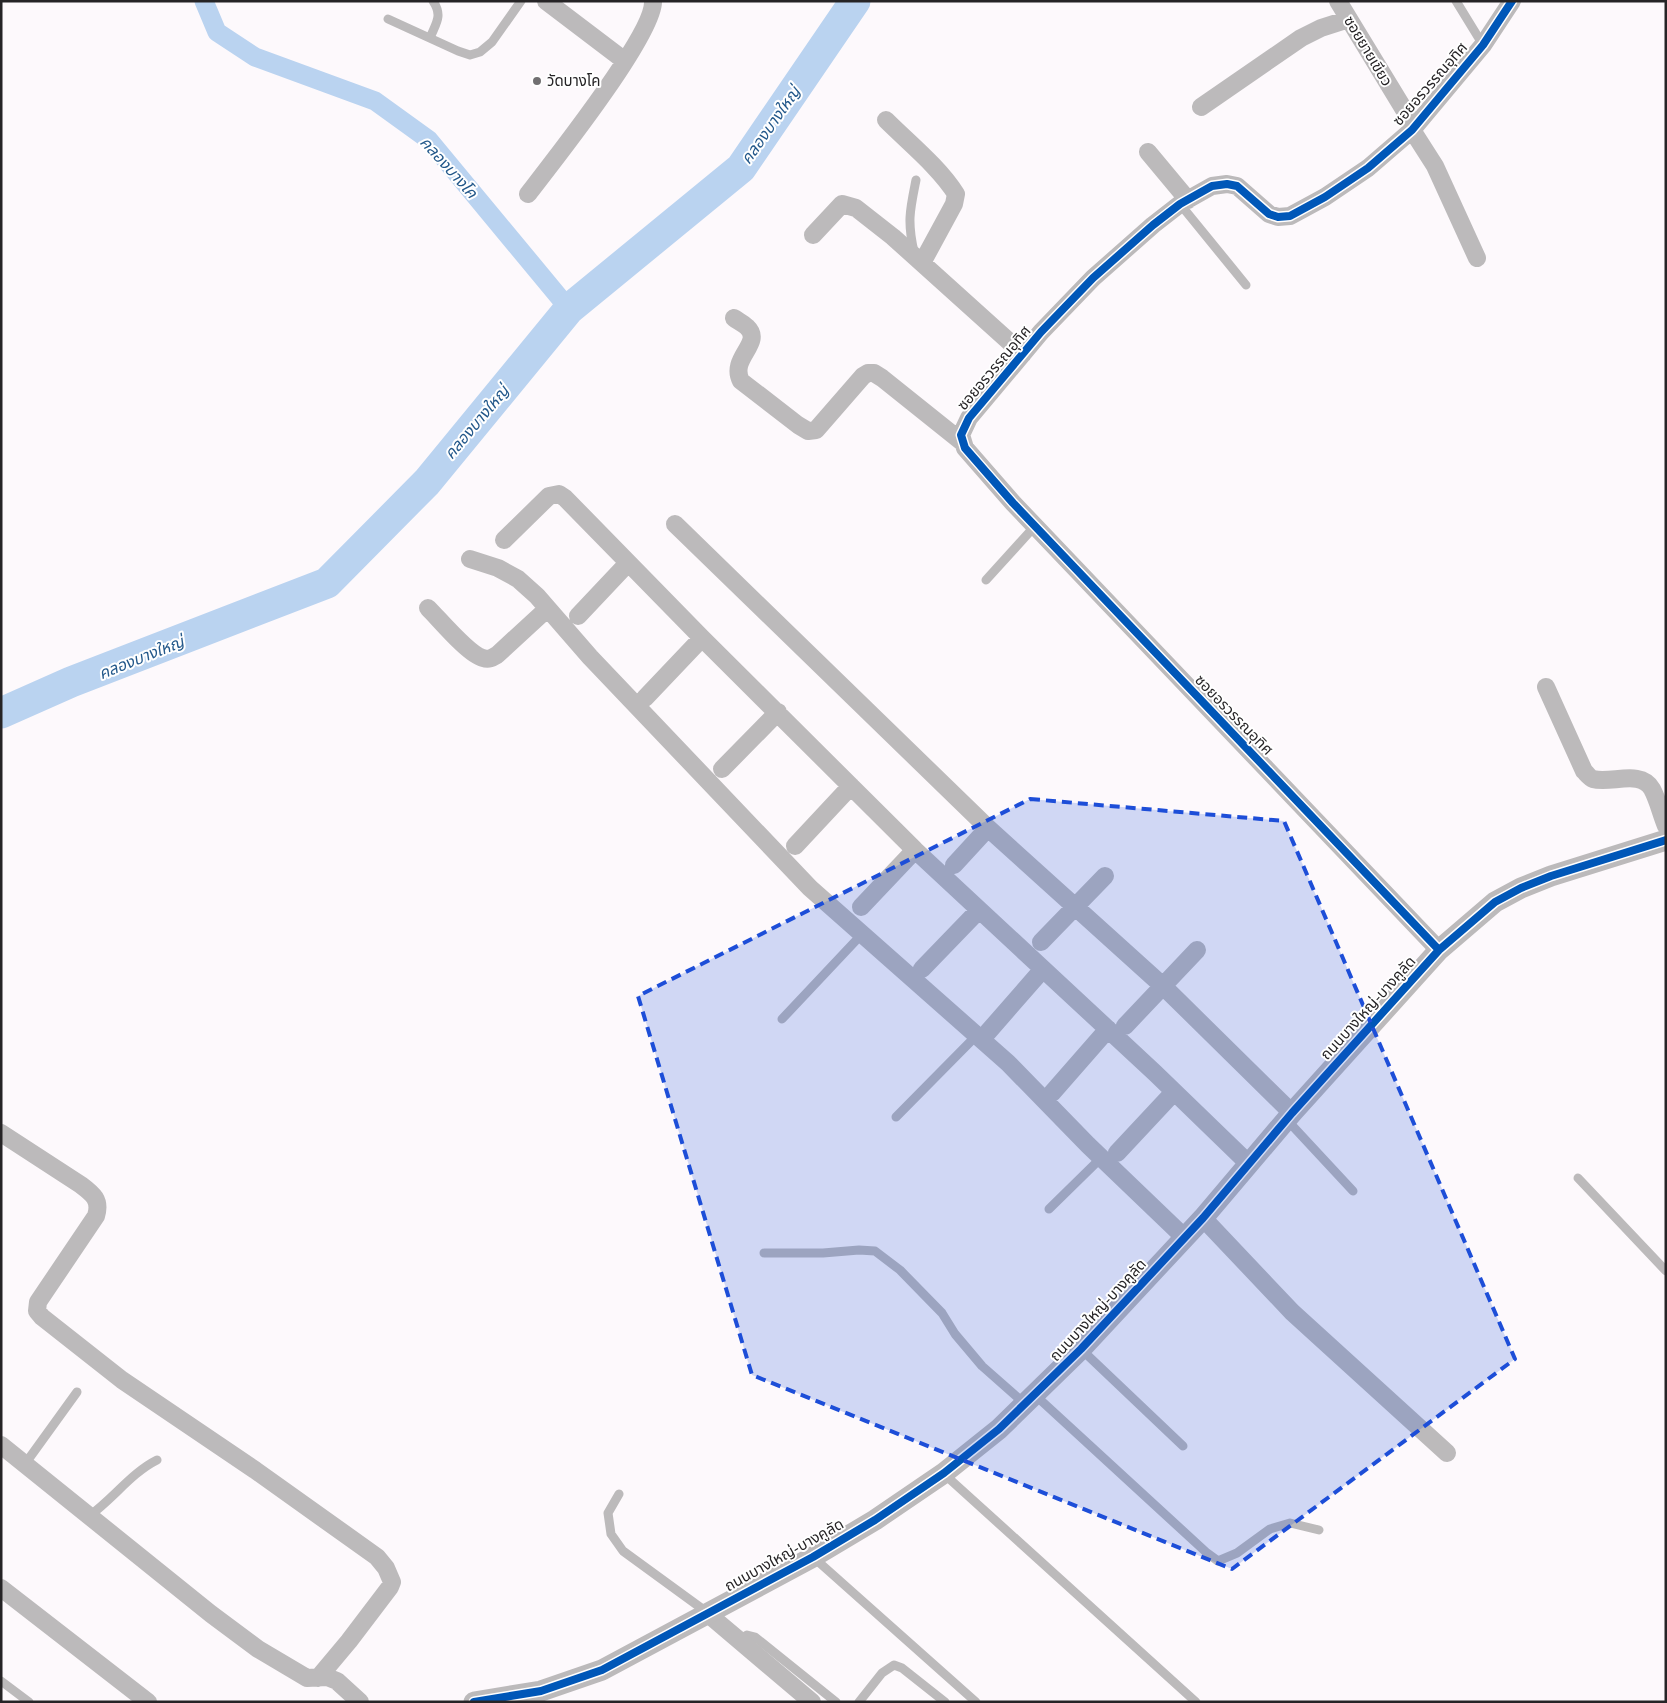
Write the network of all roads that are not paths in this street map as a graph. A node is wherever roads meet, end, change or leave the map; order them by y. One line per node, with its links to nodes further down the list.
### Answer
1 (433, 1): 10 (lane)
2 (521, 1): 10 (lane)
3 (546, 1): 12 (street)
4 (653, 1): 12 (street)
5 (1338, 1): 9 (street, ซอยยายเขียว)
6 (1456, 1): 11 (lane)
7 (1512, 1): 11 (street, ซอยอรวรรณอุทิศ)
8 (388, 19): 10 (lane)
9 (1349, 19): 13 (street); 15 (street, ซอยยายเขียว)
10 (430, 38)
11 (1483, 45): 15 (street, ซอยอรวรรณอุทิศ)
12 (625, 61): 18 (street)
13 (1201, 107)
14 (886, 120): 22 (street)
15 (1413, 128): 19 (street, ซอยอรวรรณอุทิศ); 21 (street, ซอยยายเขียว)
16 (1148, 152): 19 (street)
17 (916, 180): 22 (lane)
18 (528, 194)
19 (1184, 202): 23 (lane); 25 (street, ซอยอรวรรณอุทิศ)
20 (813, 234): 22 (street)
21 (1478, 258)
22 (919, 260): 25 (street)
23 (1246, 285)
24 (734, 318): 26 (street)
25 (1023, 354): 26 (street, ซอยอรวรรณอุทิศ)
26 (962, 442): 28 (street, ซอยอรวรรณอุทิศ)
27 (675, 524): 43 (street)
28 (1035, 526): 32 (lane); 55 (street, ซอยอรวรรณอุทิศ)
29 (504, 540): 31 (street)
30 (470, 559): 34 (street)
31 (628, 563): 35 (street); 36 (street)
32 (986, 580)
33 (428, 608): 34 (street)
34 (548, 609): 52 (street)
35 (578, 616)
36 (702, 638): 38 (street); 39 (street)
37 (1546, 687): 42 (street)
38 (646, 698)
39 (778, 712): 40 (street); 41 (street)
40 (722, 770)
41 (851, 786): 45 (street); 46 (street)
42 (1666, 826)
43 (988, 828): 47 (street); 49 (street)
44 (1666, 840): 55 (street, ถนนบางใหญ่-บางคูลัด)
45 (795, 846)
46 (915, 850): 50 (street); 51 (street)
47 (954, 866)
48 (1105, 876): 49 (street)
49 (1076, 906): 53 (street); 58 (street)
50 (862, 907)
51 (979, 910): 56 (street); 57 (street)
52 (863, 933): 59 (lane); 62 (street)
53 (1041, 942)
54 (1197, 950): 58 (street)
55 (1439, 950): 65 (street, ถนนบางใหญ่-บางคูลัด)
56 (922, 969)
57 (1043, 969): 61 (street); 62 (street)
58 (1164, 987): 60 (street); 65 (street)
59 (782, 1019)
60 (1126, 1026)
61 (1108, 1029): 63 (street); 64 (street)
62 (982, 1034): 66 (lane); 68 (street)
63 (1052, 1092)
64 (1174, 1092): 68 (street); 69 (street)
65 (1289, 1116): 69 (street, ถนนบางใหญ่-บางคูลัด); 71 (lane)
66 (896, 1118)
67 (1, 1133): 93 (street)
68 (1109, 1156): 72 (lane); 74 (street)
69 (1248, 1164): 73 (street, ถนนบางใหญ่-บางคูลัด)
70 (1578, 1178): 76 (lane)
71 (1353, 1191)
72 (1049, 1209)
73 (1203, 1218): 74 (street, ถนนบางใหญ่-บางคูลัด); 82 (street)
74 (1185, 1238): 77 (street, ถนนบางใหญ่-บางคูลัด)
75 (764, 1253): 79 (lane)
76 (1666, 1271)
77 (1081, 1349): 79 (street, ถนนบางใหญ่-บางคูลัด); 81 (lane)
78 (77, 1392): 84 (lane)
79 (1030, 1400): 85 (street, ถนนบางใหญ่-บางคูลัด); 88 (lane)
80 (1, 1445): 84 (street)
81 (1183, 1446)
82 (1447, 1453)
83 (157, 1460): 87 (lane)
84 (26, 1464): 87 (street)
85 (944, 1473): 89 (street, ถนนบางใหญ่-บางคูลัด); 104 (lane)
86 (619, 1494): 91 (lane)
87 (90, 1516): 93 (street)
88 (1319, 1530)
89 (813, 1557): 91 (street, ถนนบางใหญ่-บางคูลัด); 103 (lane)
90 (1, 1588): 96 (street)
91 (708, 1614): 92 (street); 98 (street, ถนนบางใหญ่-บางคูลัด)
92 (738, 1640): 99 (street); 100 (lane)
93 (318, 1678): 97 (street)
94 (1, 1681): 95 (lane)
95 (28, 1702)
96 (148, 1702)
97 (360, 1702)
98 (474, 1702)
99 (812, 1702)
100 (836, 1702)
101 (859, 1702): 102 (lane)
102 (945, 1702)
103 (976, 1702)
104 (1196, 1702)

